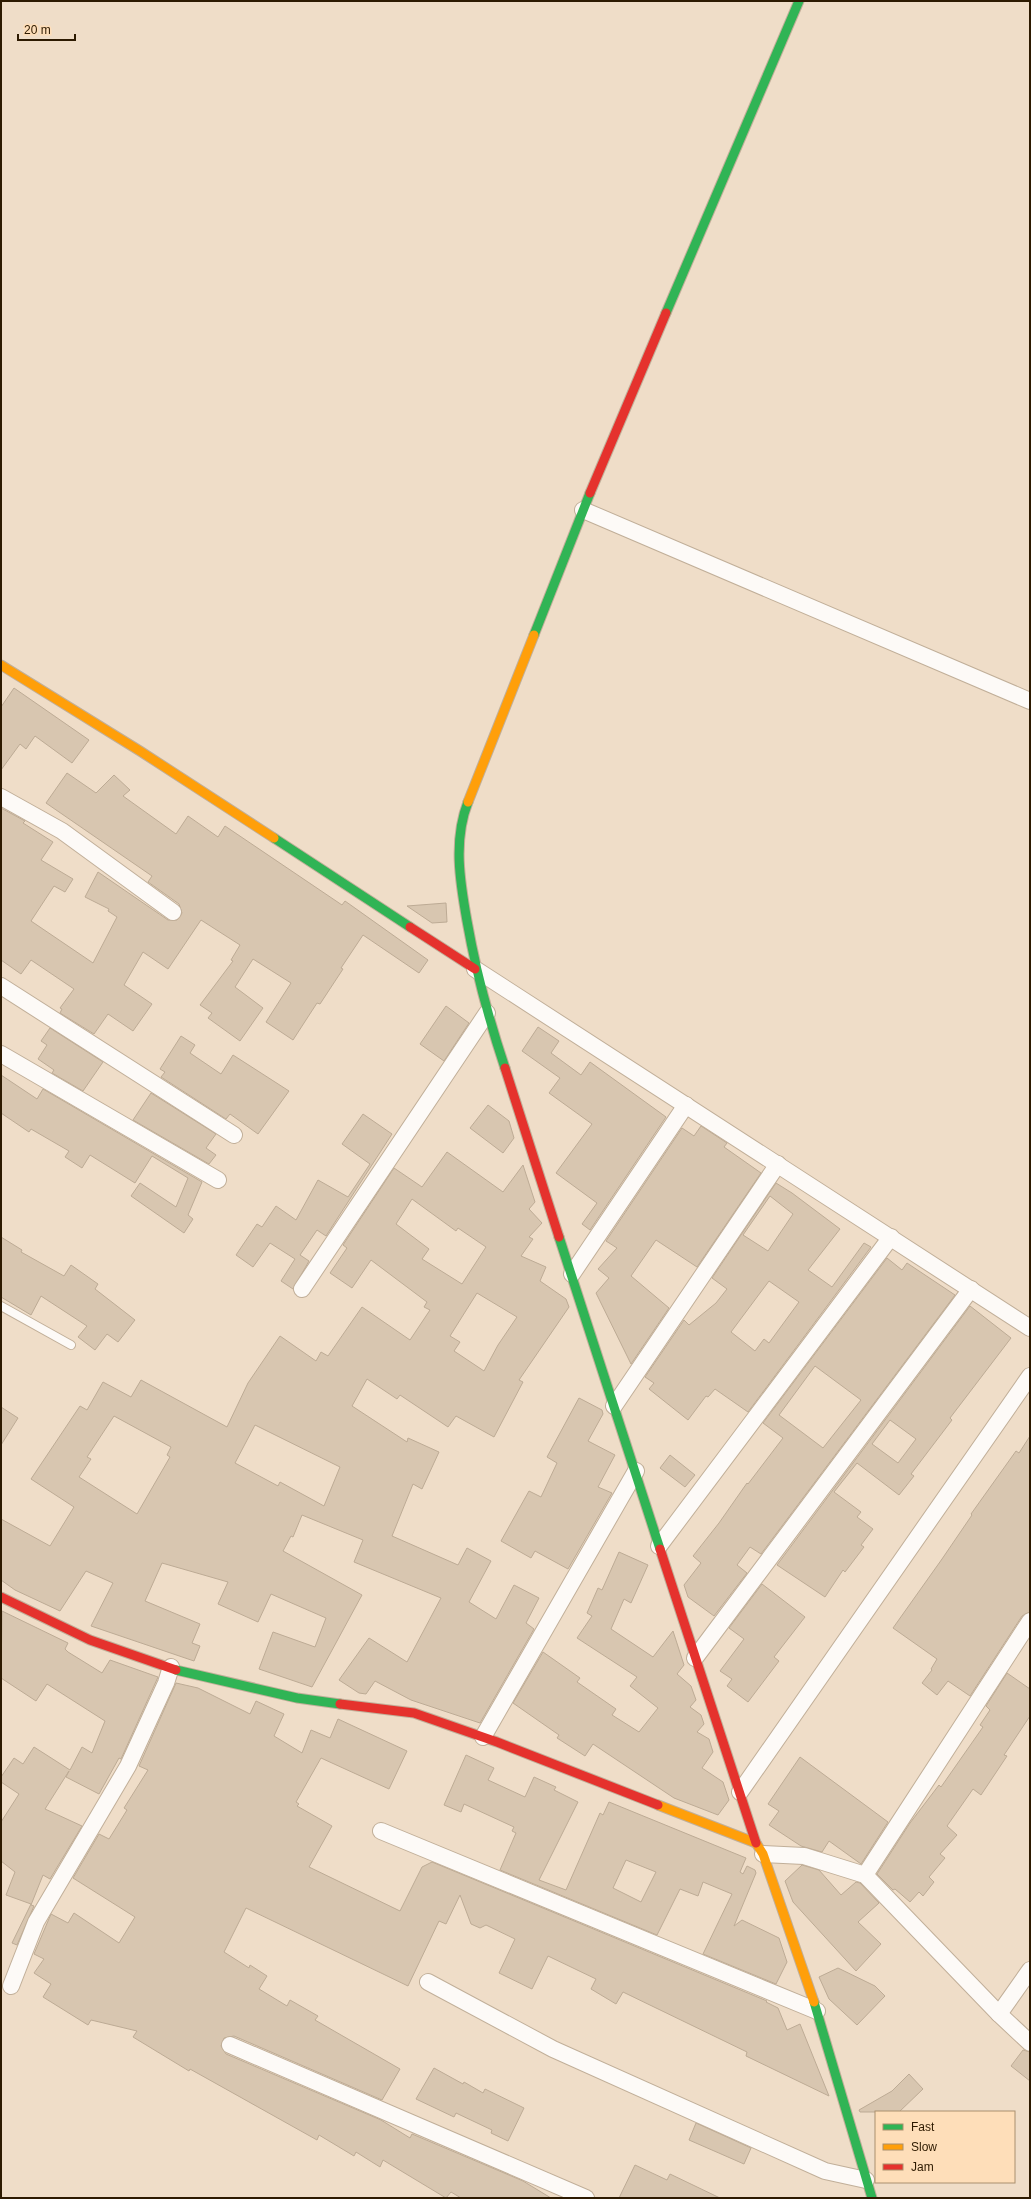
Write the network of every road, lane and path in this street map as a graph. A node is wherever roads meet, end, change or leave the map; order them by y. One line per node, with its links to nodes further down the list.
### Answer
1 (799, 1): 2 (street)
2 (583, 510): 4 (street); 7 (street)
3 (1, 665): 7 (street)
4 (1030, 701)
5 (1, 797): 6 (street)
6 (173, 912)
7 (475, 969): 9 (street); 11 (street)
8 (1, 986): 12 (street)
9 (487, 1013): 16 (street); 17 (street)
10 (1, 1054): 14 (street)
11 (686, 1105): 13 (street); 16 (street)
12 (234, 1135)
13 (778, 1164): 15 (street); 23 (street)
14 (218, 1180)
15 (891, 1237): 18 (street); 25 (street)
16 (572, 1274): 23 (street)
17 (302, 1289)
18 (971, 1289): 20 (street); 28 (street)
19 (1, 1306): 21 (lane)
20 (1030, 1328)
21 (71, 1345)
22 (1030, 1376): 31 (street)
23 (614, 1406): 24 (street)
24 (636, 1471): 25 (street); 30 (street)
25 (659, 1546): 28 (street)
26 (1, 1597): 29 (street)
27 (1030, 1621): 34 (street)
28 (695, 1658): 31 (street)
29 (171, 1667): 30 (street); 37 (street)
30 (483, 1737): 33 (street)
31 (740, 1792): 33 (street)
32 (381, 1831): 38 (street)
33 (760, 1849): 34 (street); 38 (street)
34 (866, 1875): 39 (street)
35 (1030, 1970): 39 (street)
36 (428, 1982): 42 (street)
37 (11, 1986)
38 (817, 2011): 42 (street)
39 (999, 2014): 40 (street)
40 (1030, 2043)
41 (230, 2045): 43 (street)
42 (866, 2180): 44 (street)
43 (586, 2198)
44 (872, 2198)

